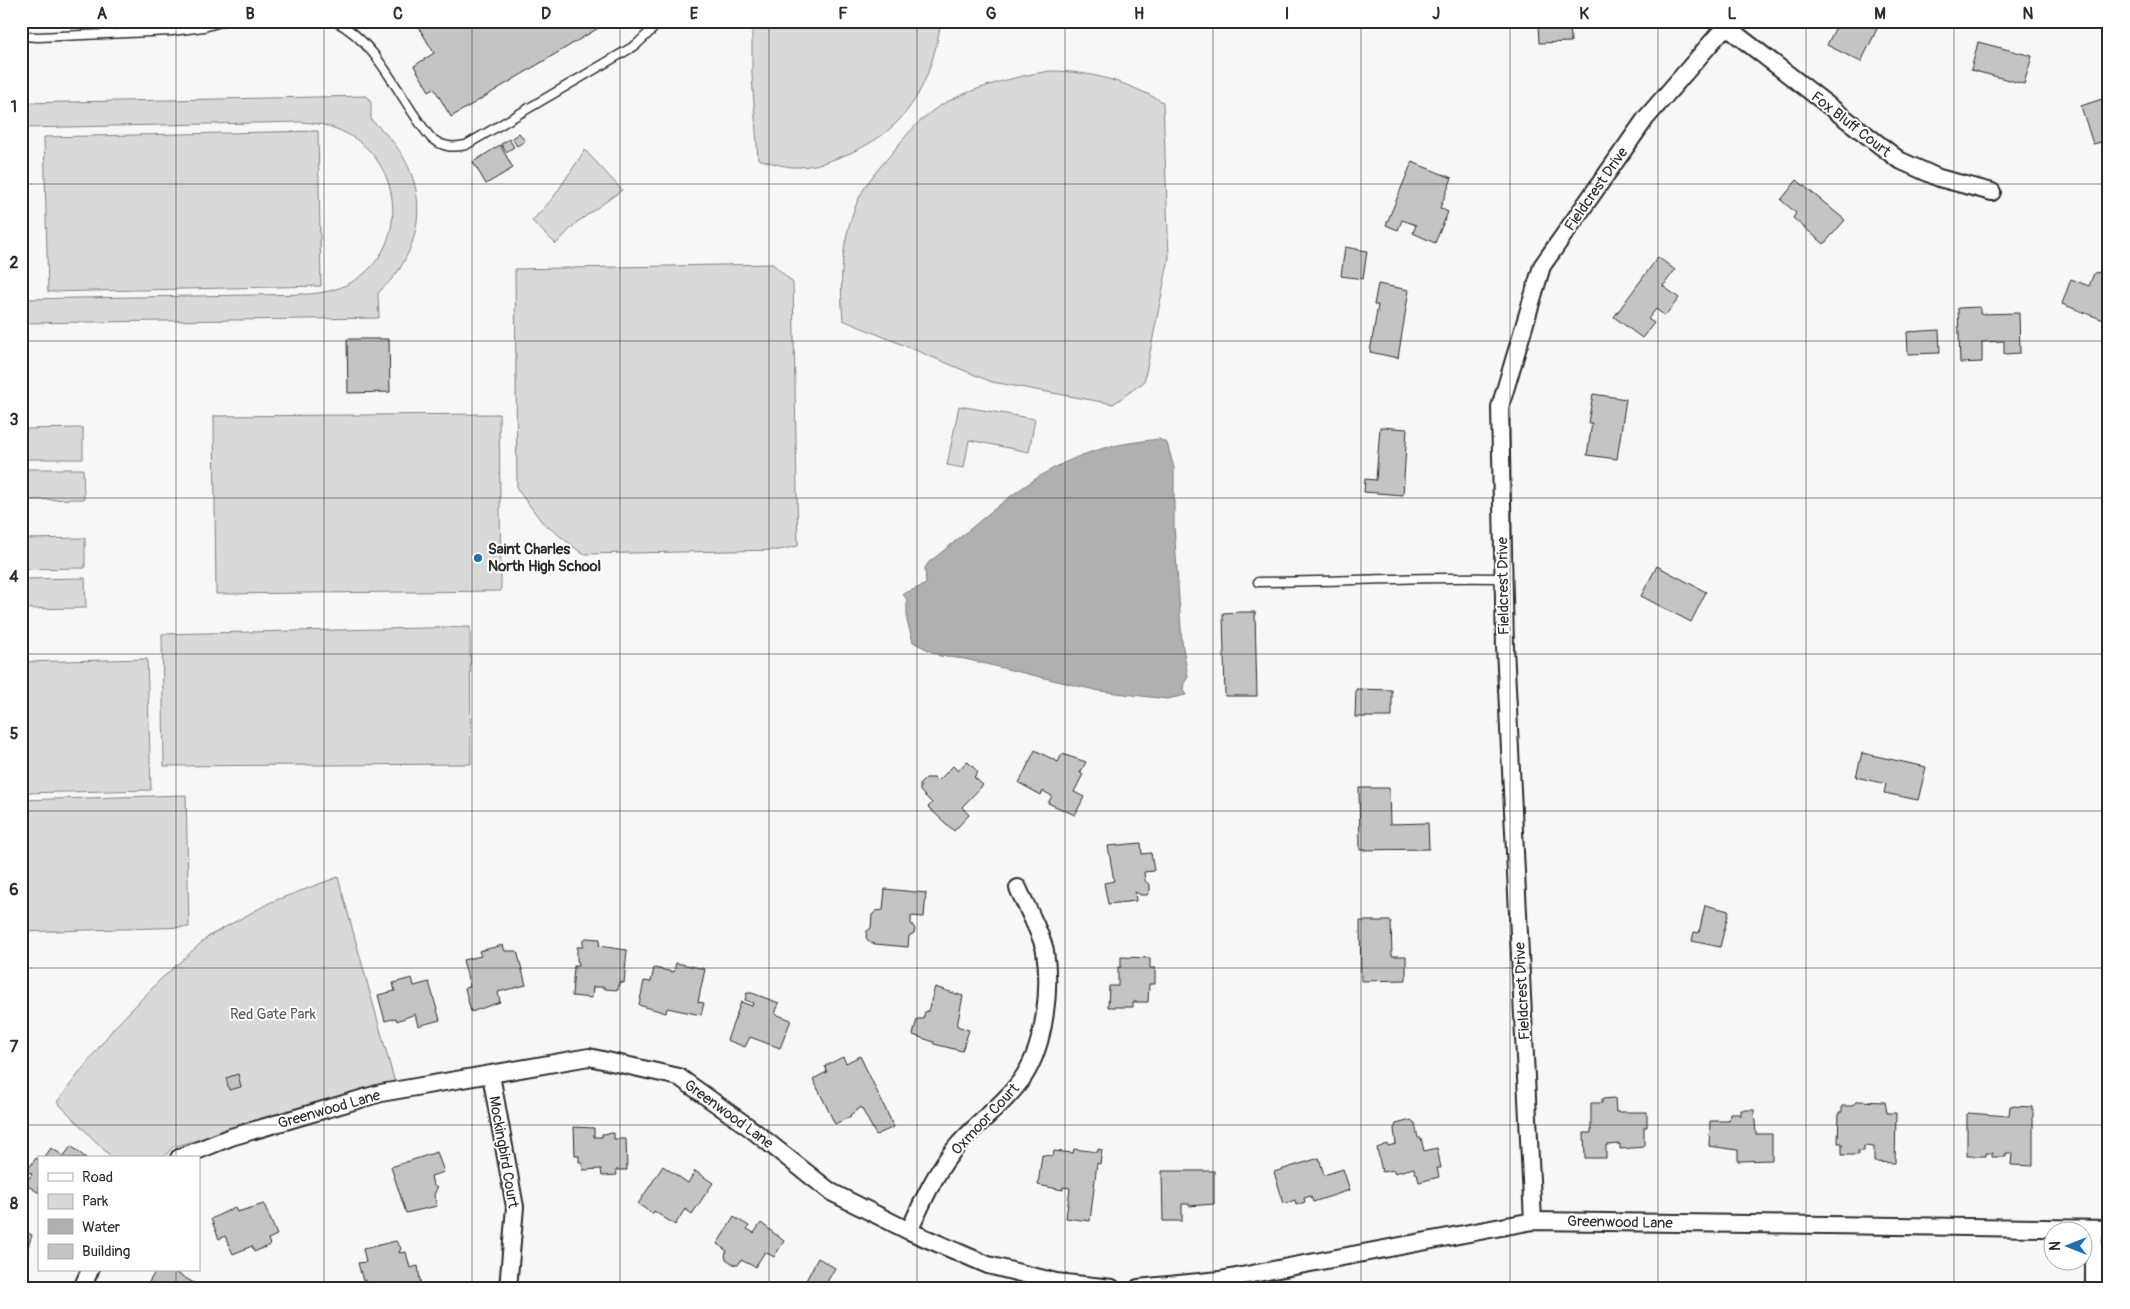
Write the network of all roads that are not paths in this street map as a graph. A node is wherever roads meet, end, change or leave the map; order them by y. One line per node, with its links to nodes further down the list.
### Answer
1 (224, 21): 5 (lane)
2 (334, 21): 3 (lane)
3 (661, 21)
4 (1725, 23): 6 (street, Fox Bluff Court); 7 (street, Fieldcrest Drive)
5 (21, 36)
6 (1992, 192)
7 (1503, 578): 8 (lane); 12 (street, Fieldcrest Drive)
8 (1258, 582)
9 (1018, 888): 14 (street, Oxmoor Court)
10 (491, 1075): 11 (street, Greenwood Lane); 14 (street, Greenwood Lane); 18 (street, Mockingbird Court)
11 (184, 1156)
12 (1533, 1221): 13 (street, Greenwood Lane); 20 (street, Greenwood Lane)
13 (2101, 1229): 21 (street)
14 (909, 1230): 16 (street, Greenwood Lane)
15 (89, 1272): 17 (street)
16 (1056, 1285): 19 (street, Greenwood Lane)
17 (82, 1288)
18 (508, 1288)
19 (1112, 1288)
20 (1138, 1288)
21 (2094, 1288)

